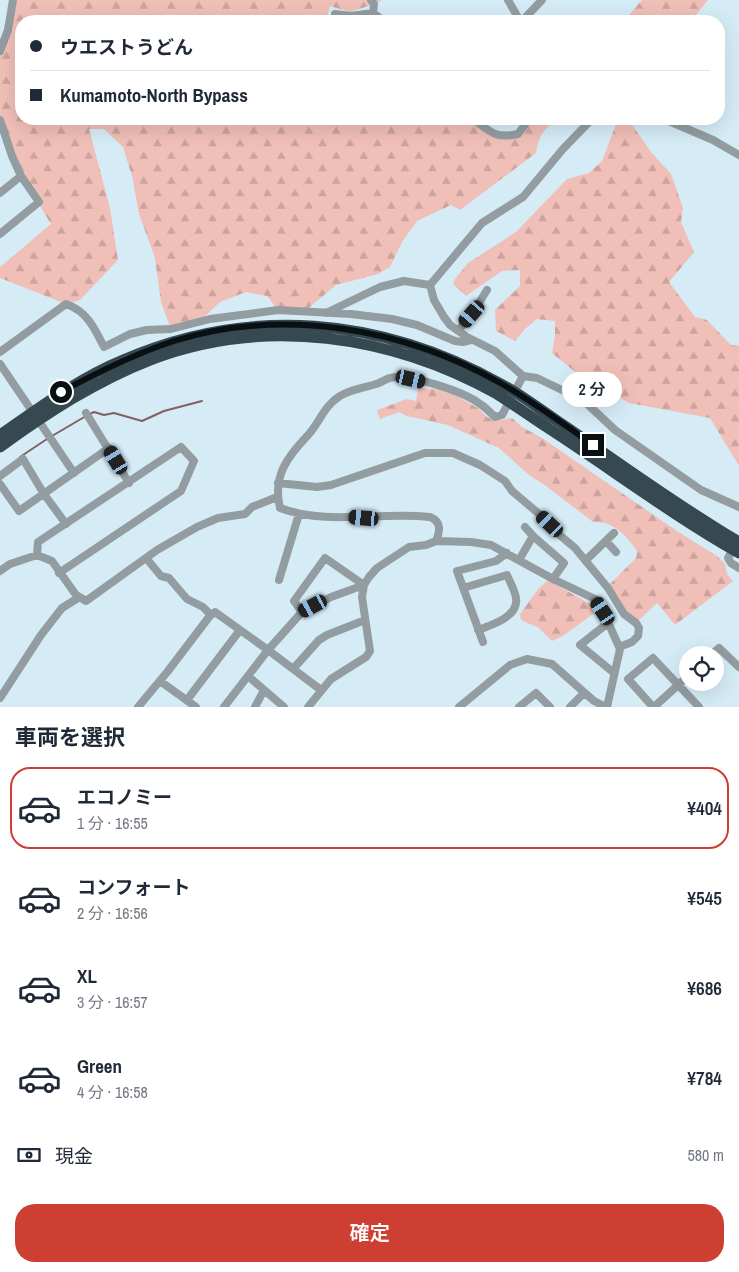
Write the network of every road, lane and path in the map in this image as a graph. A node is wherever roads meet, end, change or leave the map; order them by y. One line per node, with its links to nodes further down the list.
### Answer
1 (13, 0): 11 (street)
2 (382, 0): 5 (street)
3 (508, 0): 9 (street)
4 (542, 0): 10 (street)
5 (373, 6): 8 (street)
6 (335, 14): 7 (street)
7 (338, 15)
8 (358, 15)
9 (517, 15)
10 (527, 15)
11 (0, 51)
12 (0, 120): 18 (street)
13 (480, 125): 14 (street)
14 (525, 125)
15 (586, 125): 21 (street)
16 (678, 125): 17 (street)
17 (739, 155)
18 (21, 176): 19 (street); 20 (street)
19 (0, 193)
20 (0, 234)
21 (430, 285): 23 (street); 24 (street)
22 (487, 290): 24 (street)
23 (324, 314): 25 (street); 26 (street)
24 (458, 331): 25 (street)
25 (470, 340): 28 (street)
26 (0, 352)
27 (0, 364): 31 (street)
28 (523, 376): 29 (street); 42 (street)
29 (512, 397): 31 (highway); 38 (street); 50 (highway)
30 (86, 412): 34 (street)
31 (35, 417): 32 (highway); 33 (highway); 35 (street)
32 (0, 435)
33 (0, 447)
34 (109, 448): 35 (street); 37 (street)
35 (74, 473): 40 (street)
36 (0, 476): 40 (street)
37 (129, 483): 44 (street); 59 (street)
38 (278, 483): 41 (street); 56 (street)
39 (0, 484): 40 (street)
40 (44, 494): 44 (street)
41 (277, 496): 43 (street); 54 (street)
42 (739, 508)
43 (299, 514): 48 (street); 61 (street)
44 (66, 524): 53 (street)
45 (524, 527): 47 (street)
46 (614, 533): 49 (street)
47 (533, 536): 55 (street); 60 (street)
48 (436, 541): 52 (street); 62 (street)
49 (606, 541): 51 (street); 56 (street)
50 (737, 548): 57 (street)
51 (616, 552)
52 (507, 553): 55 (street); 63 (street)
53 (36, 555): 58 (street); 59 (street)
54 (146, 558): 64 (street); 66 (street)
55 (519, 560): 60 (street)
56 (586, 560): 72 (street)
57 (739, 568)
58 (0, 571)
59 (59, 573): 64 (street)
60 (552, 579): 68 (street)
61 (280, 580)
62 (364, 585): 65 (street); 65 (street); 67 (street)
63 (463, 588): 70 (street); 70 (street)
64 (78, 598): 84 (street)
65 (302, 612): 73 (street)
66 (211, 615): 69 (street); 79 (street)
67 (365, 620): 76 (street); 82 (street)
68 (608, 623): 72 (street); 77 (street)
69 (240, 630): 73 (street); 85 (street)
70 (478, 630): 71 (street)
71 (483, 642)
72 (619, 647): 77 (street)
73 (268, 650): 76 (street); 78 (street)
74 (724, 653): 75 (street)
75 (739, 667)
76 (293, 669): 82 (street)
77 (614, 673): 96 (street)
78 (248, 676): 81 (street); 88 (street)
79 (160, 680): 85 (street); 86 (street)
80 (678, 685): 97 (street); 97 (street); 98 (street)
81 (264, 690): 89 (street); 90 (street)
82 (321, 690): 91 (street)
83 (584, 693): 92 (street); 95 (street); 96 (street)
84 (0, 698)
85 (187, 700): 87 (street)
86 (138, 707)
87 (196, 707)
88 (224, 707)
89 (255, 707)
90 (284, 707)
91 (308, 707)
92 (459, 707)
93 (519, 707): 94 (street)
94 (550, 707)
95 (570, 707)
96 (606, 707)
97 (654, 707)
98 (699, 707)

